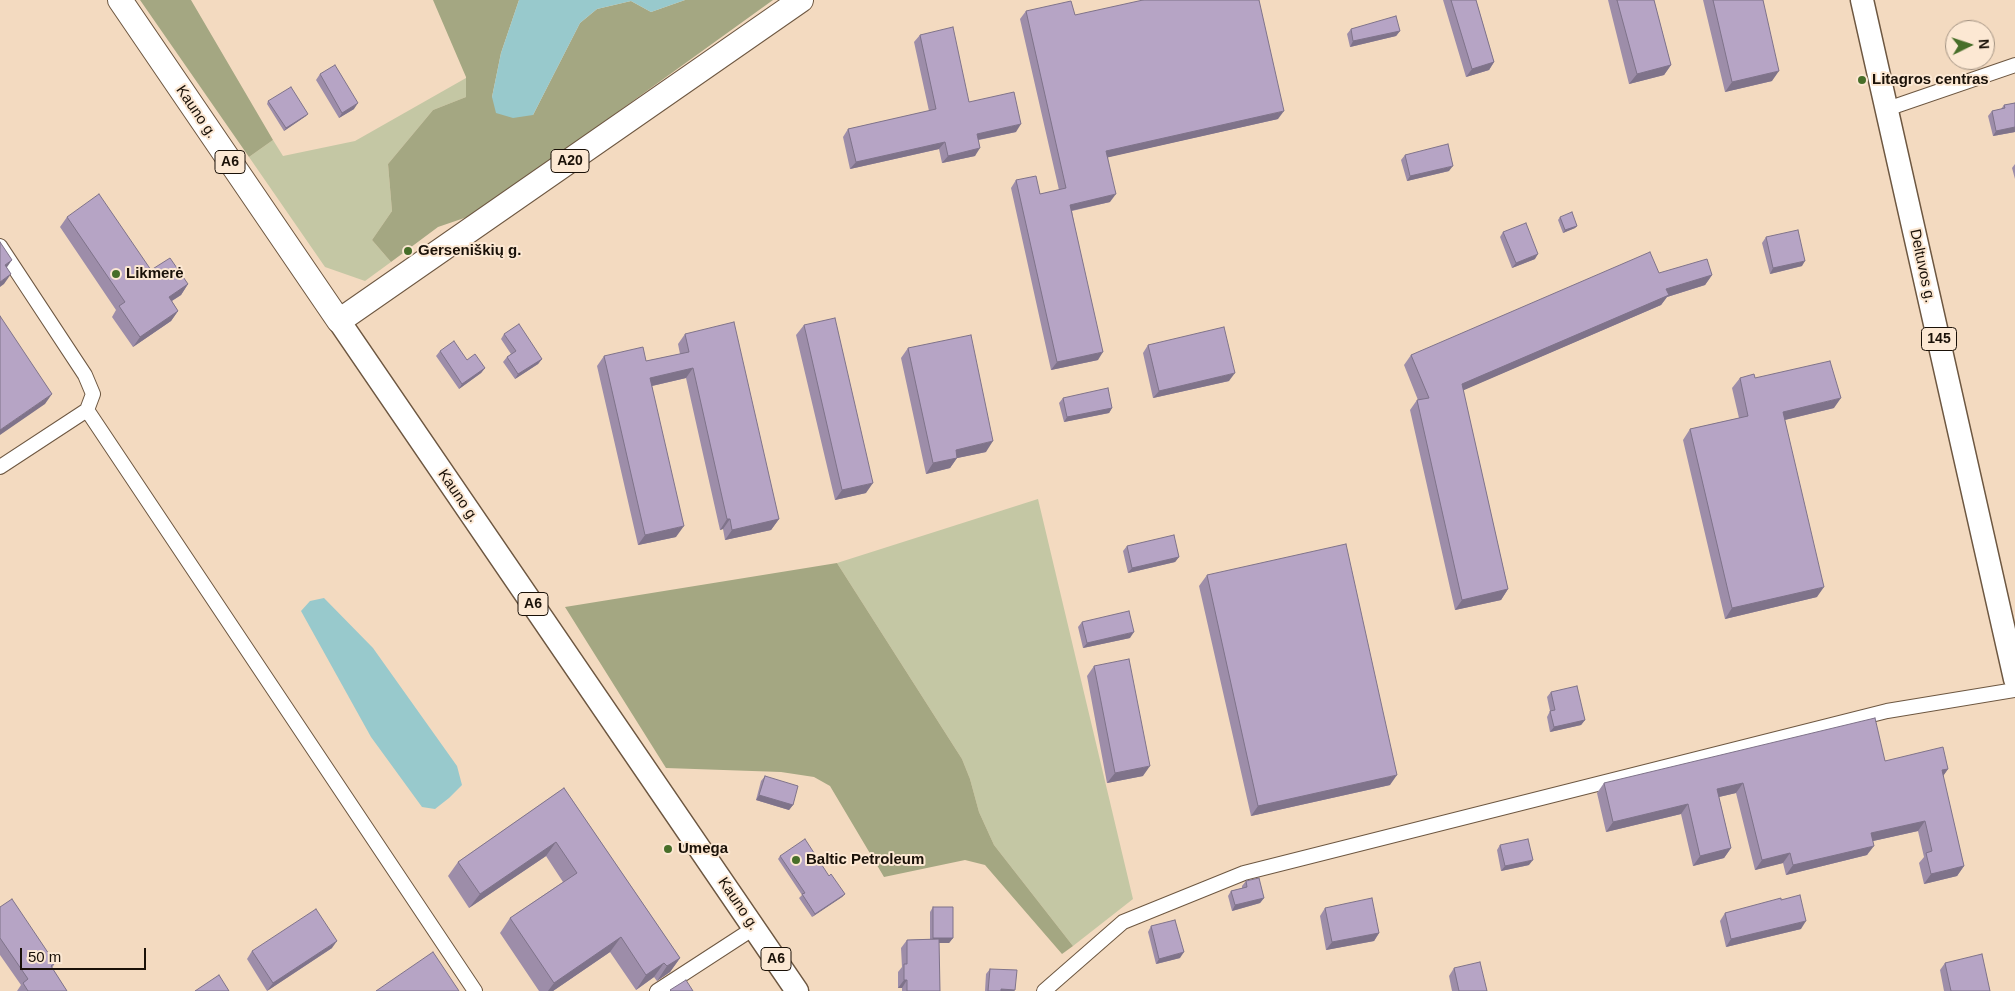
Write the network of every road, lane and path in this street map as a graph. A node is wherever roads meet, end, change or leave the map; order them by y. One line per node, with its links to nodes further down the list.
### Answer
1 (120, 0): 7 (highway, Kauno g. / A6)
2 (801, 0): 7 (highway, A20)
3 (1862, 0): 5 (main road, Deltuvos g. / 145)
4 (2015, 65): 5 (street)
5 (1887, 109): 10 (main road, Deltuvos g. / 145)
6 (0, 246): 8 (street)
7 (339, 321): 12 (main road, Kauno g. / A6)
8 (87, 410): 9 (street); 13 (street)
9 (0, 467)
10 (2015, 679)
11 (2015, 690): 16 (street)
12 (754, 928): 14 (street); 15 (main road, Kauno g. / A6)
13 (475, 991)
14 (657, 991)
15 (797, 991)
16 (1044, 991)

